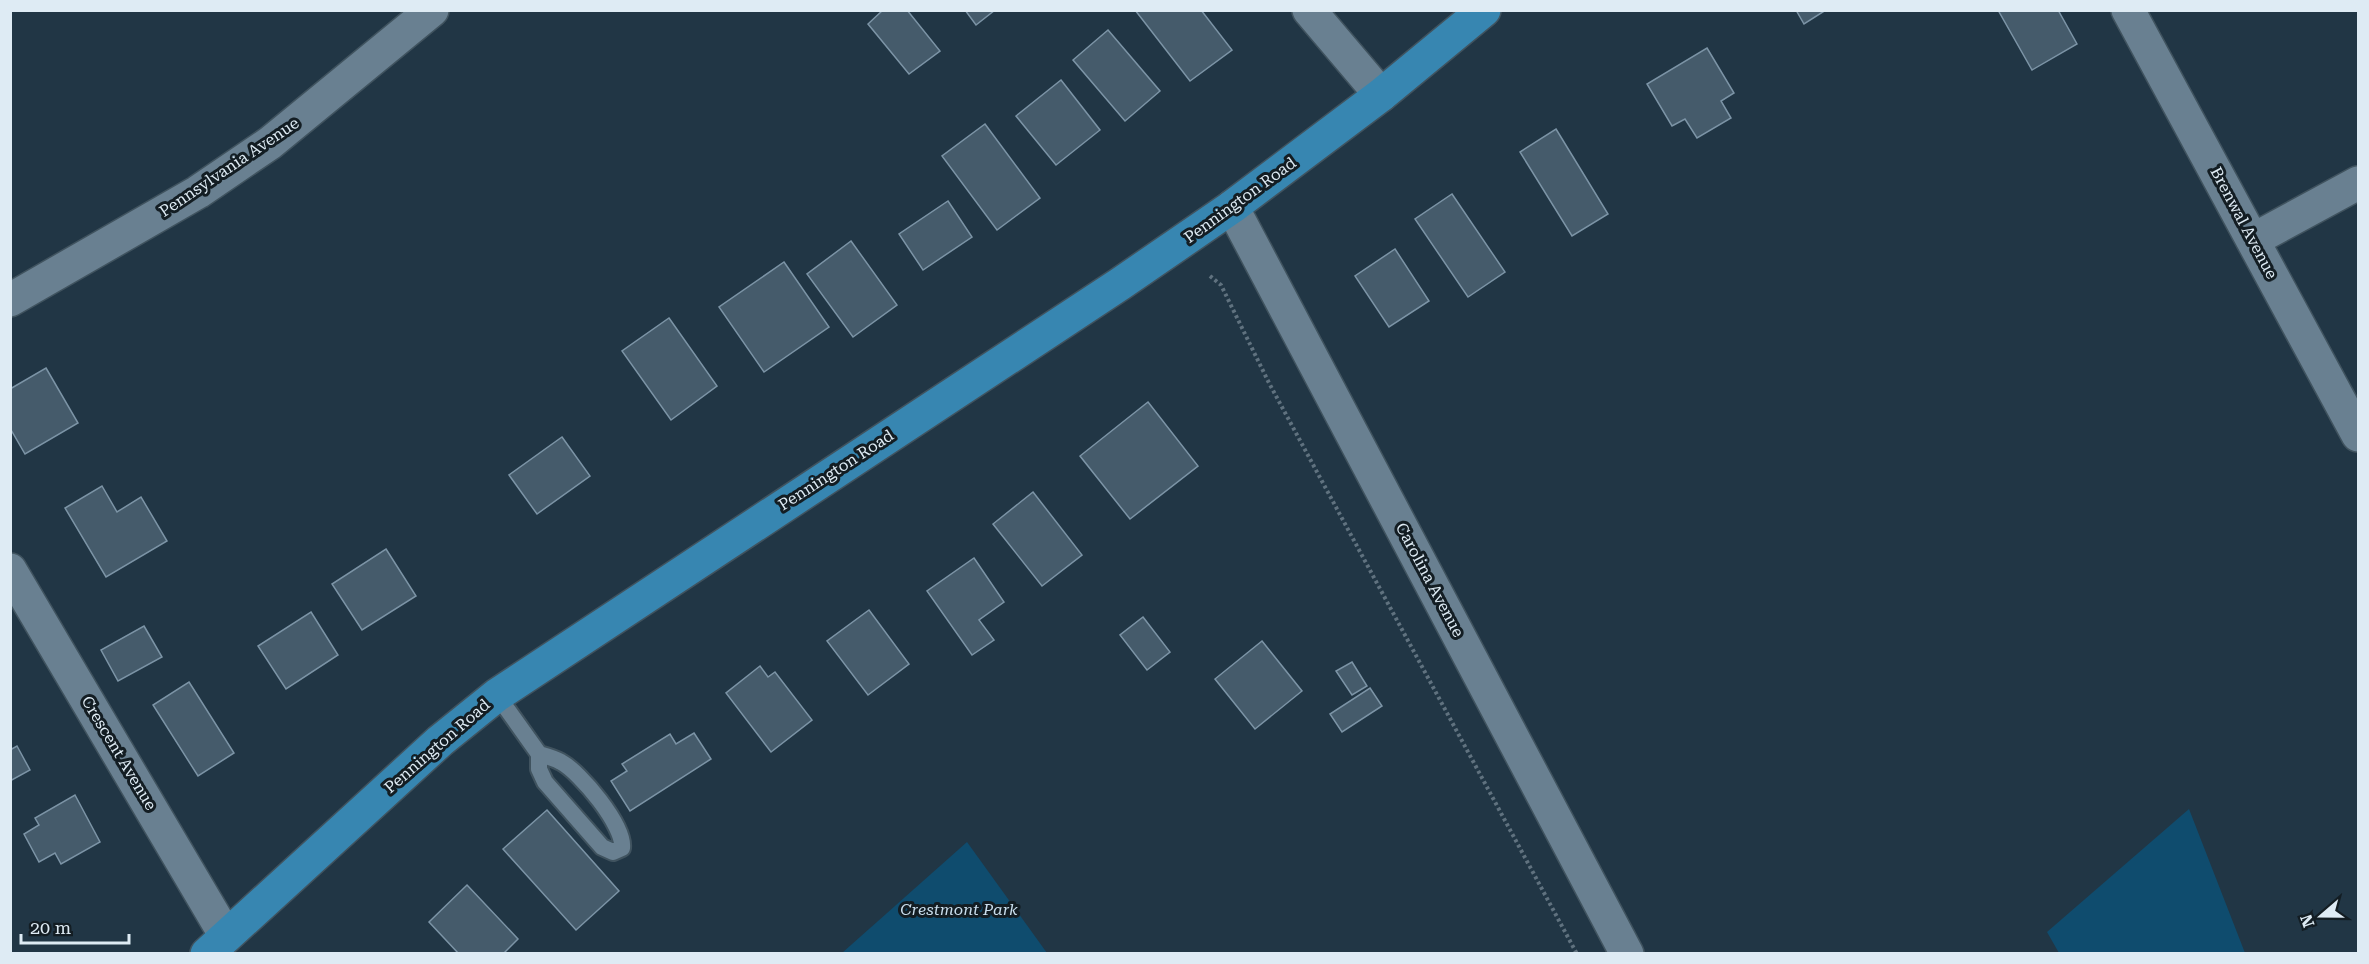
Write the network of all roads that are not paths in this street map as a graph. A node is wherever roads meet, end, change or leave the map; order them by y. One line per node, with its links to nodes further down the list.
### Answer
1 (432, 10): 9 (street, Pennsylvania Avenue)
2 (1309, 10): 5 (street)
3 (1484, 10): 5 (main road, Pennington Road)
4 (2128, 10): 8 (street, Brenwal Avenue)
5 (1381, 95): 7 (main road, Pennington Road)
6 (2358, 183): 8 (street)
7 (1232, 207): 12 (main road, Pennington Road); 15 (street, Carolina Avenue)
8 (2253, 240): 10 (street, Brenwal Avenue)
9 (10, 300)
10 (2358, 435)
11 (10, 570): 14 (street, Crescent Avenue)
12 (497, 695): 13 (lane); 14 (main road, Pennington Road)
13 (538, 754): 13 (lane)
14 (217, 945)
15 (1627, 954)

